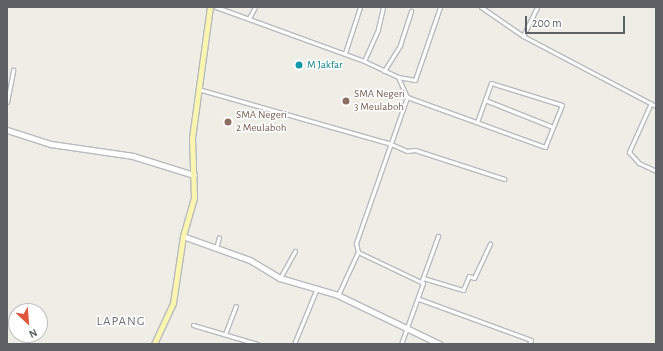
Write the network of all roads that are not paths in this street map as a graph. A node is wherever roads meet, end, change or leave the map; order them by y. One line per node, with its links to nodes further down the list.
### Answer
1 (210, 7): 17 (main road)
2 (216, 7): 10 (street)
3 (255, 7): 10 (street)
4 (360, 7): 12 (street)
5 (383, 7): 13 (street)
6 (440, 7): 16 (street)
7 (537, 7): 11 (street)
8 (483, 8): 11 (street)
9 (411, 11): 15 (street)
10 (249, 18): 12 (street)
11 (523, 36): 21 (street)
12 (344, 53): 13 (street)
13 (364, 61): 15 (street)
14 (13, 70): 20 (street)
15 (384, 71): 16 (street)
16 (398, 77): 18 (street)
17 (198, 89): 26 (street); 28 (main road)
18 (406, 98): 23 (street); 26 (street)
19 (484, 100): 23 (street); 24 (street); 24 (street)
20 (7, 102)
21 (651, 103): 22 (street); 27 (street)
22 (656, 106)
23 (477, 122): 24 (street)
24 (553, 127)
25 (7, 130): 28 (street)
26 (391, 144): 29 (street); 36 (street)
27 (656, 171)
28 (194, 175): 30 (main road)
29 (504, 179)
30 (183, 236): 34 (street); 47 (main road)
31 (220, 236): 34 (street)
32 (438, 236): 38 (street)
33 (490, 244): 38 (street)
34 (216, 249): 37 (street)
35 (295, 251): 37 (street)
36 (358, 252): 39 (street); 41 (street)
37 (280, 278): 40 (street)
38 (423, 278): 39 (street)
39 (421, 282): 42 (street)
40 (317, 288): 41 (street); 49 (street)
41 (338, 295): 45 (street)
42 (419, 299): 45 (street); 52 (street)
43 (236, 306): 46 (street)
44 (193, 325): 46 (street)
45 (406, 330): 50 (street); 51 (street)
46 (225, 334): 48 (street)
47 (154, 344)
48 (257, 344)
49 (294, 344)
50 (401, 344)
51 (440, 344)
52 (529, 344)

